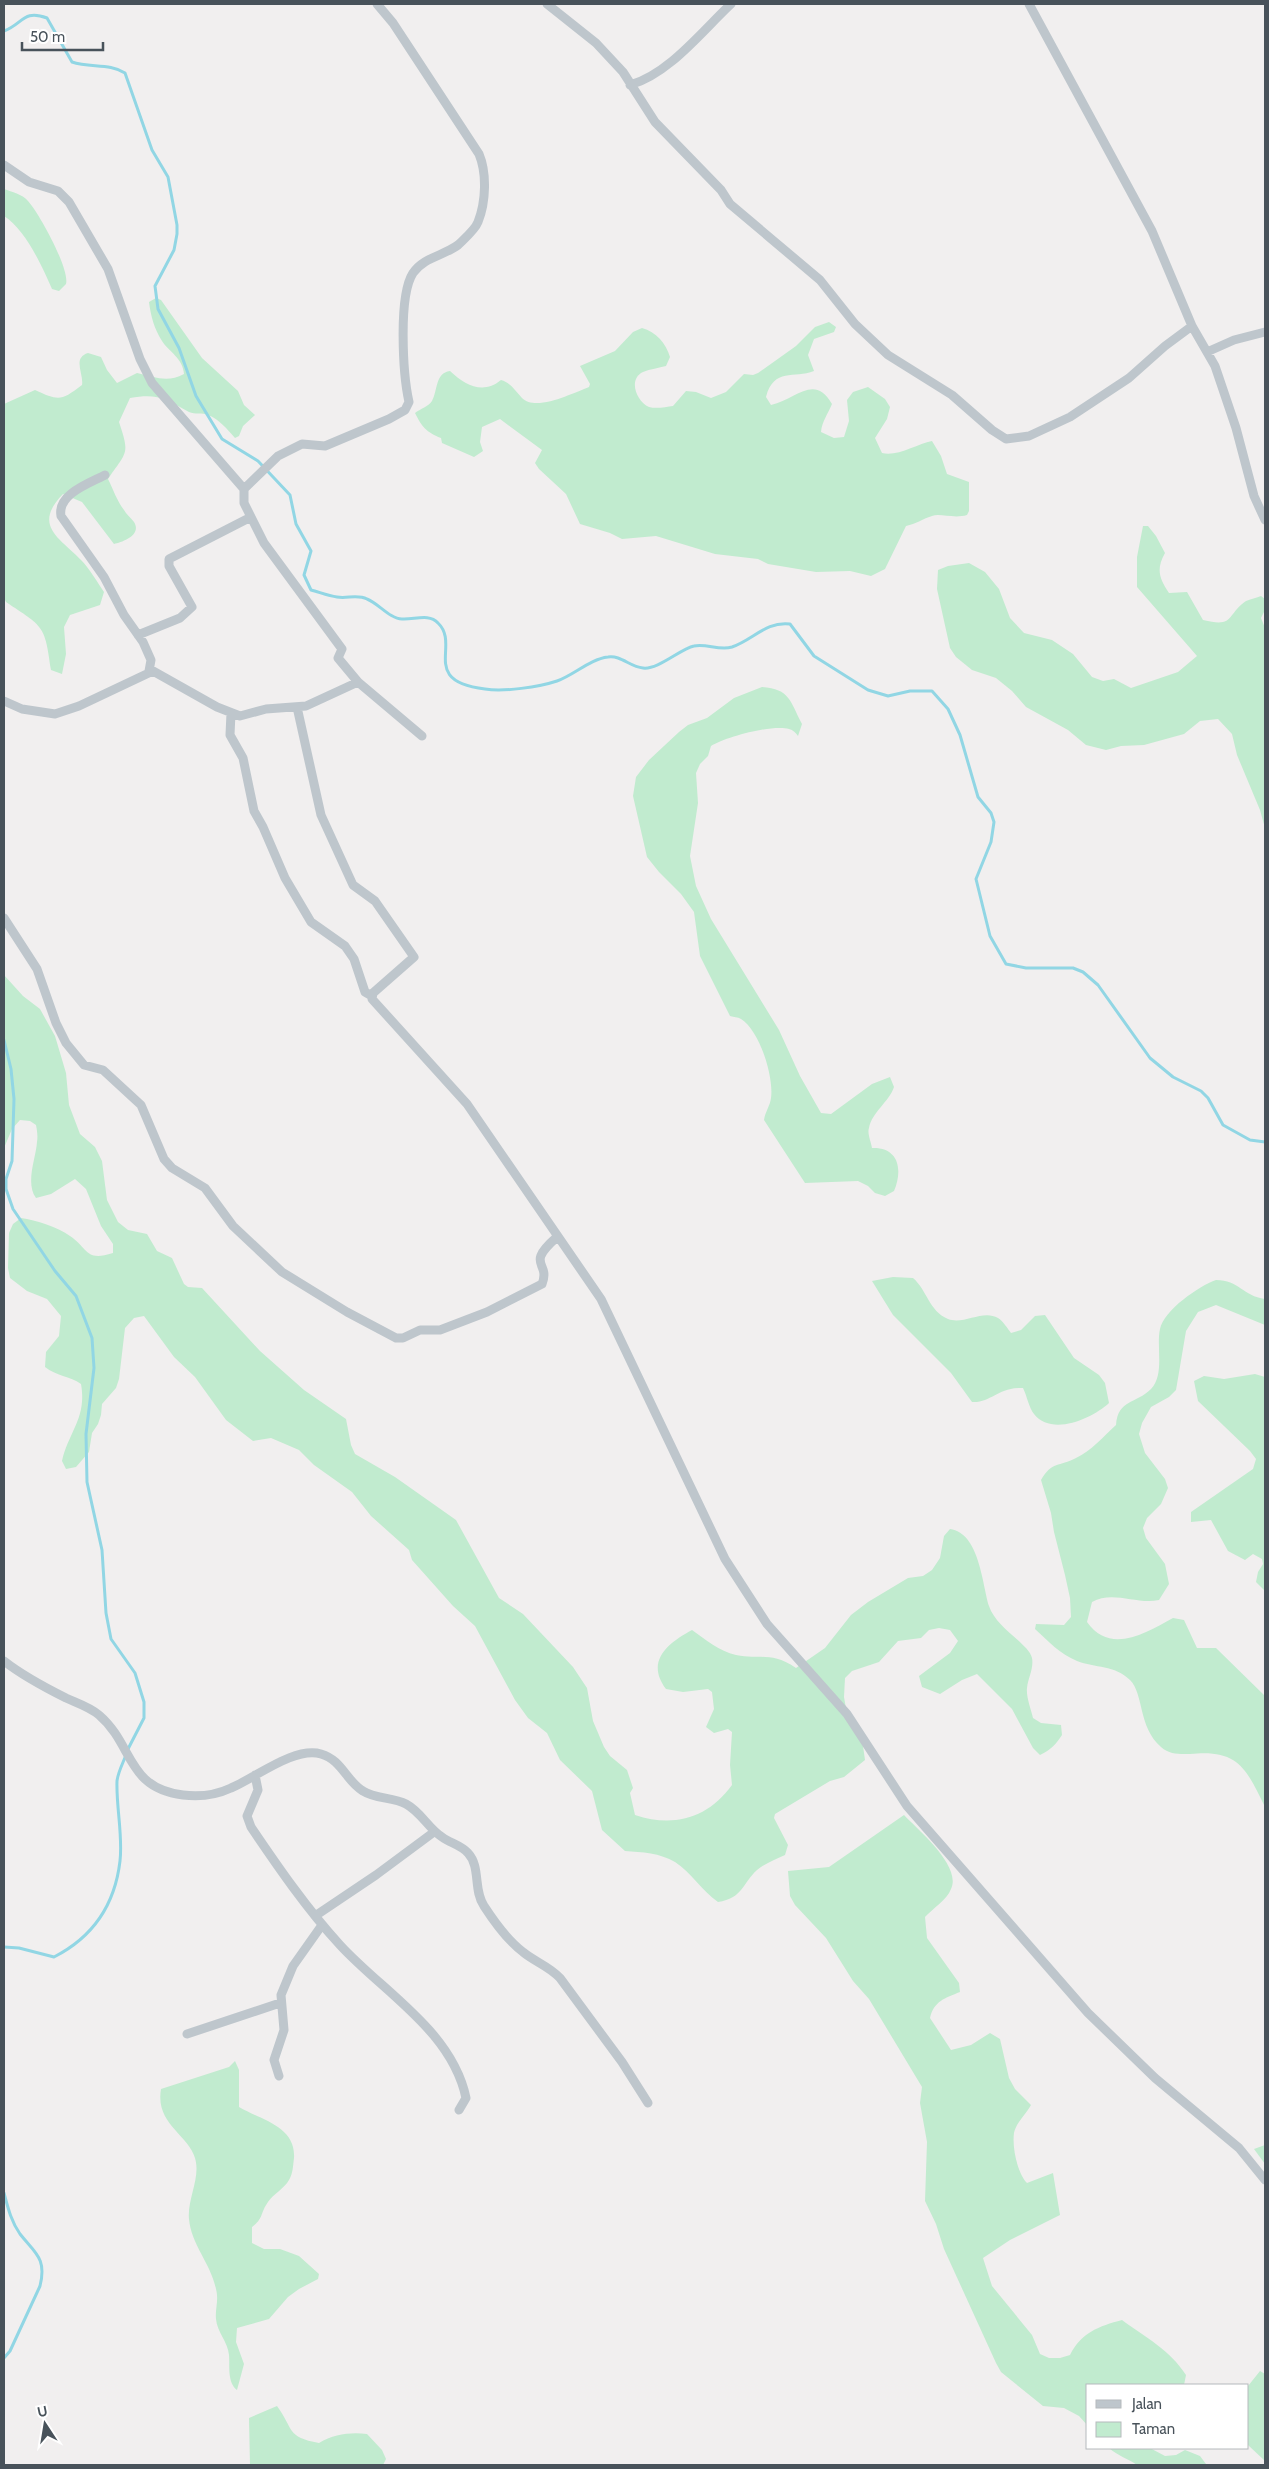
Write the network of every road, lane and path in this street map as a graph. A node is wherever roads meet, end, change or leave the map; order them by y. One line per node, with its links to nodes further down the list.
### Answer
1 (377, 4): 11 (street)
2 (547, 4): 5 (street)
3 (731, 4): 5 (street)
4 (1029, 4): 7 (street)
5 (630, 85): 7 (street)
6 (4, 165): 11 (street)
7 (1192, 326): 9 (street)
8 (1265, 332): 9 (street)
9 (1207, 352): 13 (street)
10 (105, 475): 14 (street)
11 (244, 489): 12 (street)
12 (251, 517): 14 (street); 16 (street)
13 (1265, 520)
14 (138, 635): 15 (street)
15 (149, 671): 17 (street); 19 (street)
16 (358, 682): 18 (street); 20 (street)
17 (4, 701)
18 (297, 707): 19 (street); 22 (street)
19 (230, 713): 22 (street)
20 (422, 736)
21 (4, 918): 23 (street)
22 (372, 996): 23 (street)
23 (557, 1237): 34 (street)
24 (4, 1661): 25 (street)
25 (254, 1776): 26 (street); 27 (street)
26 (434, 1832): 27 (street); 32 (street)
27 (315, 1916): 28 (street)
28 (322, 1925): 29 (street); 33 (street)
29 (280, 2003): 30 (street); 31 (street)
30 (186, 2034)
31 (279, 2076)
32 (648, 2103)
33 (459, 2110)
34 (1265, 2180)

